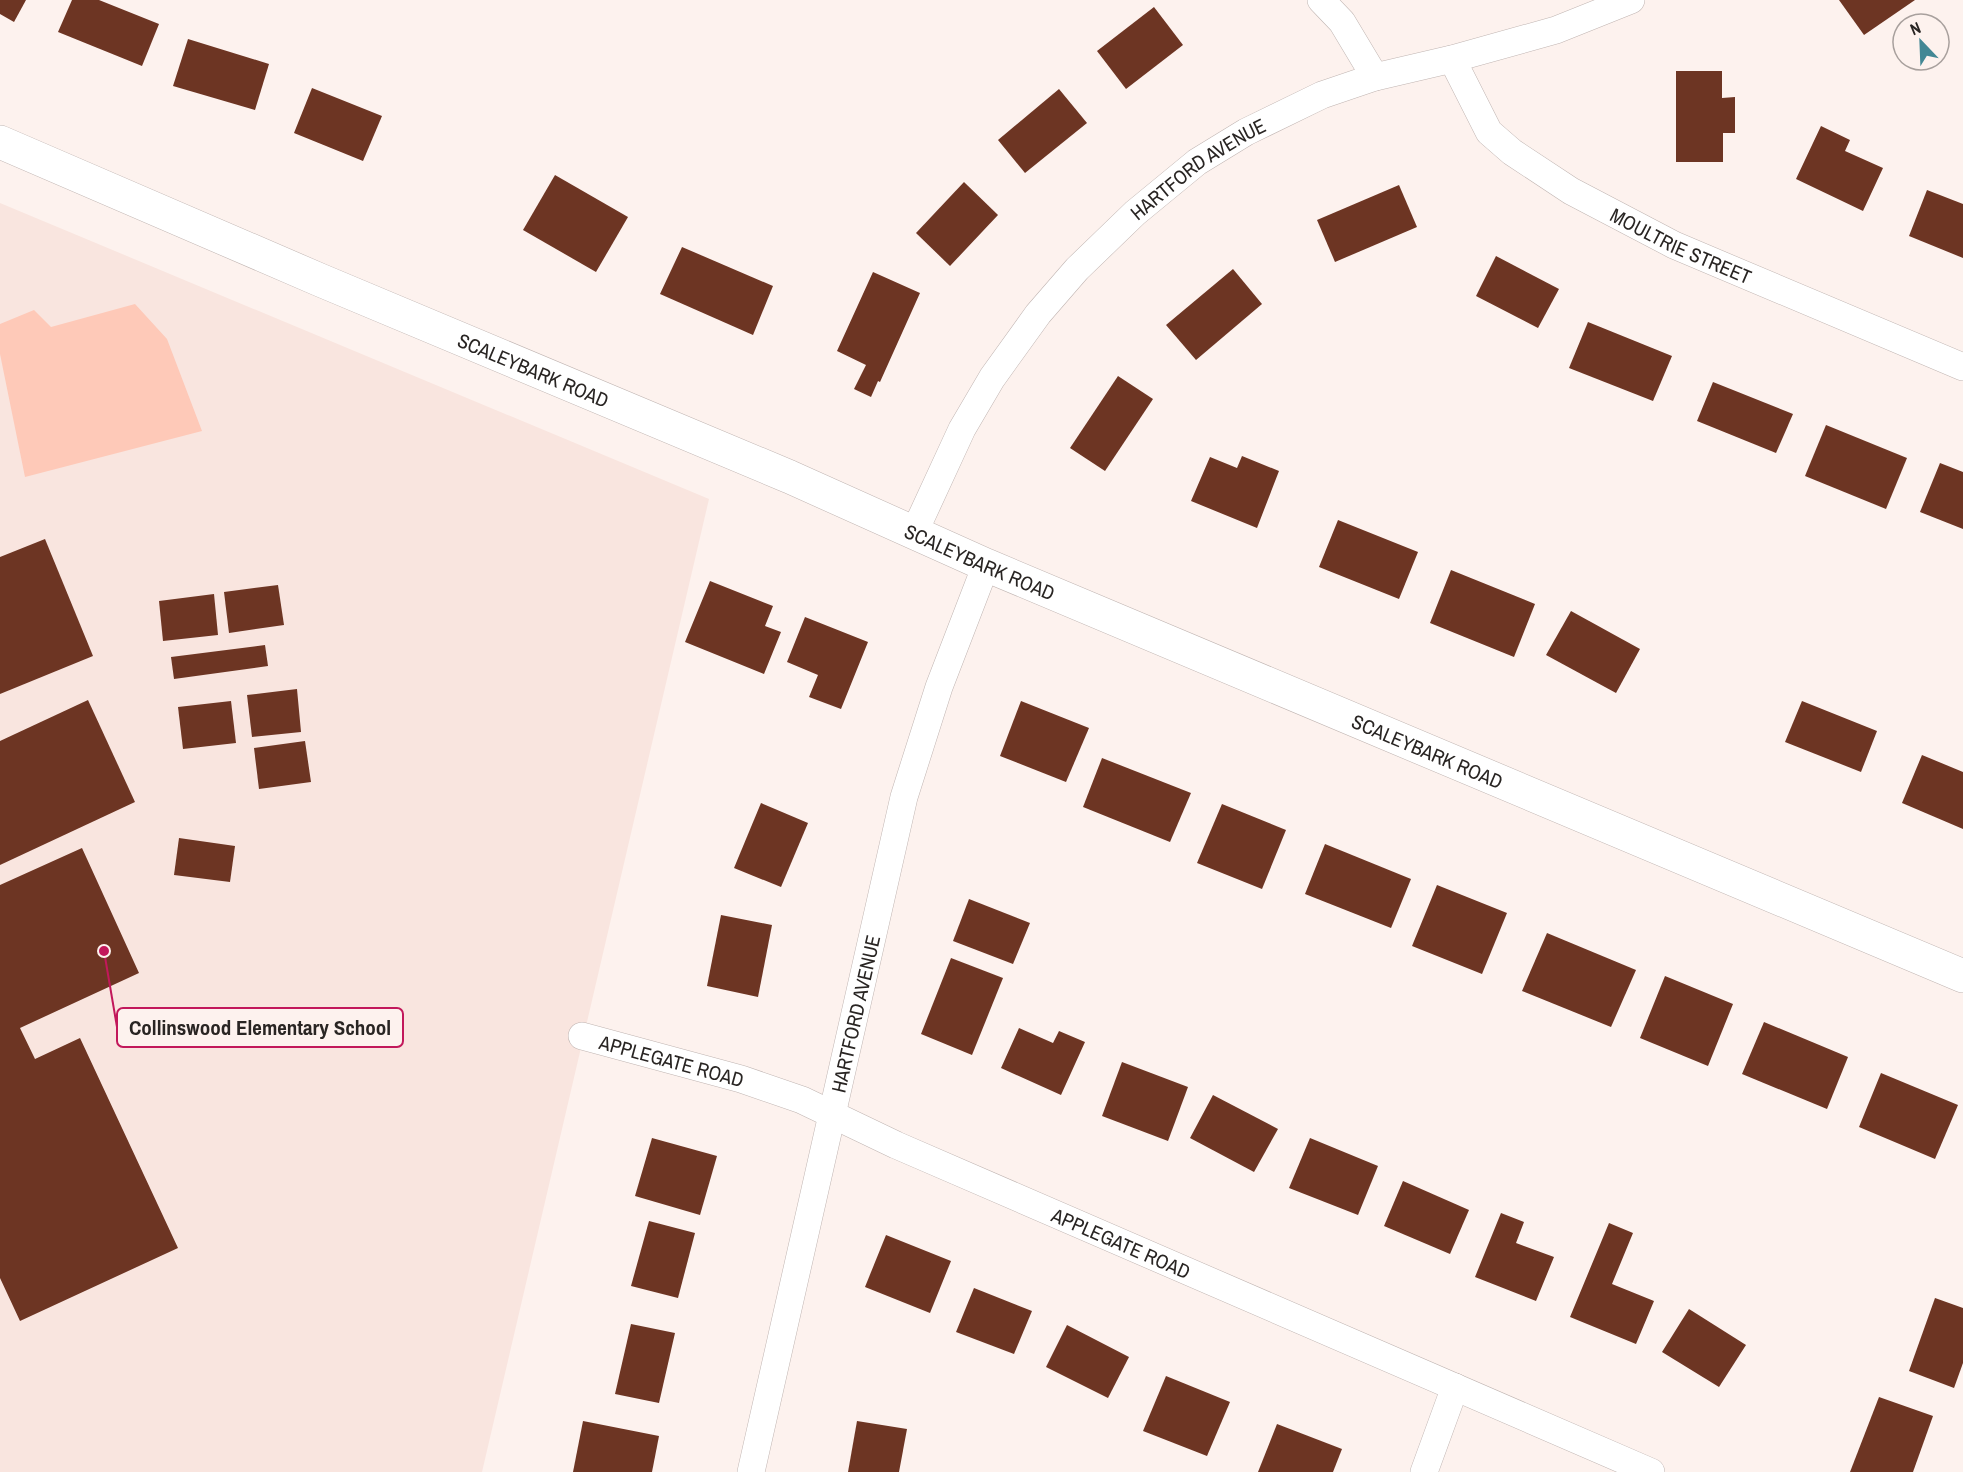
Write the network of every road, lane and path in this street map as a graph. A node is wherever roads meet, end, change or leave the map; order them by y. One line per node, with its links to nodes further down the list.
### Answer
1 (1321, 0): 4 (street)
2 (1631, 0): 3 (street, HARTFORD AVENUE)
3 (1452, 59): 4 (street, HARTFORD AVENUE); 6 (street, MOULTRIE STREET)
4 (1375, 77): 7 (street, HARTFORD AVENUE)
5 (0, 142): 7 (street, SCALEYBARK ROAD)
6 (1963, 367)
7 (914, 533): 8 (street, SCALEYBARK ROAD)
8 (986, 565): 9 (street, SCALEYBARK ROAD); 11 (street, HARTFORD AVENUE)
9 (1963, 976)
10 (582, 1036): 11 (street, APPLEGATE ROAD)
11 (832, 1114): 12 (street, APPLEGATE ROAD); 13 (street, HARTFORD AVENUE)
12 (1455, 1387): 14 (street); 15 (street, APPLEGATE ROAD)
13 (751, 1472)
14 (1424, 1472)
15 (1651, 1472)

